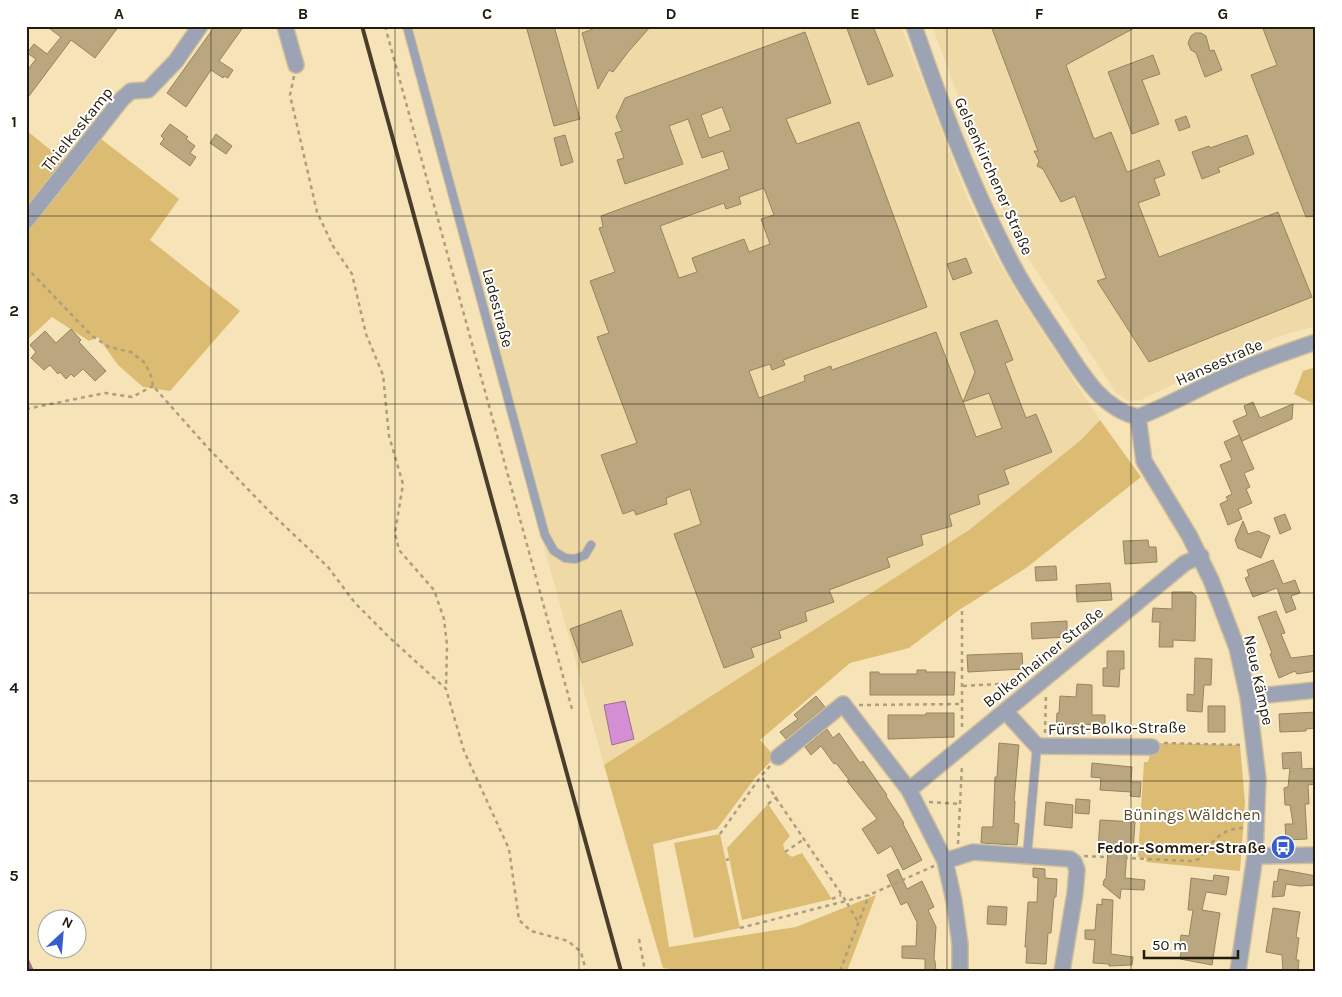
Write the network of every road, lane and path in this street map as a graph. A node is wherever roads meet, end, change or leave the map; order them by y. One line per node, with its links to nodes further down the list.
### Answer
1 (200, 26): 7 (street, Thielkeskamp)
2 (285, 26): 6 (street)
3 (384, 26): 22 (path)
4 (407, 26): 13 (lane, Ladestraße)
5 (914, 26): 12 (street, Gelsenkirchener Straße)
6 (296, 65): 18 (path)
7 (26, 221)
8 (26, 267): 10 (path)
9 (1316, 342): 12 (street, Hansestraße)
10 (153, 386): 11 (path); 18 (path)
11 (26, 409)
12 (1138, 417): 14 (street, Neue Kämpe)
13 (591, 545)
14 (1200, 556): 15 (street, Bolkenhainer Straße); 20 (street, Neue Kämpe)
15 (1046, 677): 23 (street, Bolkenhainer Straße); 26 (path)
16 (1022, 683): 17 (path)
17 (962, 686)
18 (446, 689): 50 (path)
19 (1316, 690): 20 (street)
20 (1248, 697): 40 (street, Neue Kämpe)
21 (962, 704): 24 (path)
22 (572, 709)
23 (1005, 710): 26 (street, Fürst-Bolko-Straße); 30 (street, Bolkenhainer Straße)
24 (848, 711): 28 (street); 30 (street)
25 (1245, 745): 27 (path, Fürst-Bolko-Straße)
26 (1036, 746): 27 (street, Fürst-Bolko-Straße); 39 (lane)
27 (1152, 747)
28 (778, 758): 29 (path)
29 (761, 776): 31 (path); 35 (path)
30 (912, 795): 33 (path); 41 (street)
31 (776, 798): 32 (path); 36 (path)
32 (768, 804)
33 (960, 804)
34 (1247, 828): 42 (path)
35 (720, 834)
36 (804, 839): 37 (path); 43 (path)
37 (785, 852)
38 (1316, 855): 40 (street)
39 (1027, 856): 41 (street); 42 (street)
40 (1255, 856): 55 (street, Neue Kämpe)
41 (945, 861): 44 (path); 53 (street)
42 (1074, 862): 54 (street)
43 (841, 895): 45 (path); 46 (path)
44 (869, 895): 46 (path); 47 (path)
45 (832, 899)
46 (846, 901): 47 (path); 48 (path)
47 (859, 924): 52 (path)
48 (740, 928)
49 (639, 939): 51 (path)
50 (586, 971)
51 (645, 971)
52 (840, 971)
53 (960, 971)
54 (1062, 971)
55 (1238, 971)

